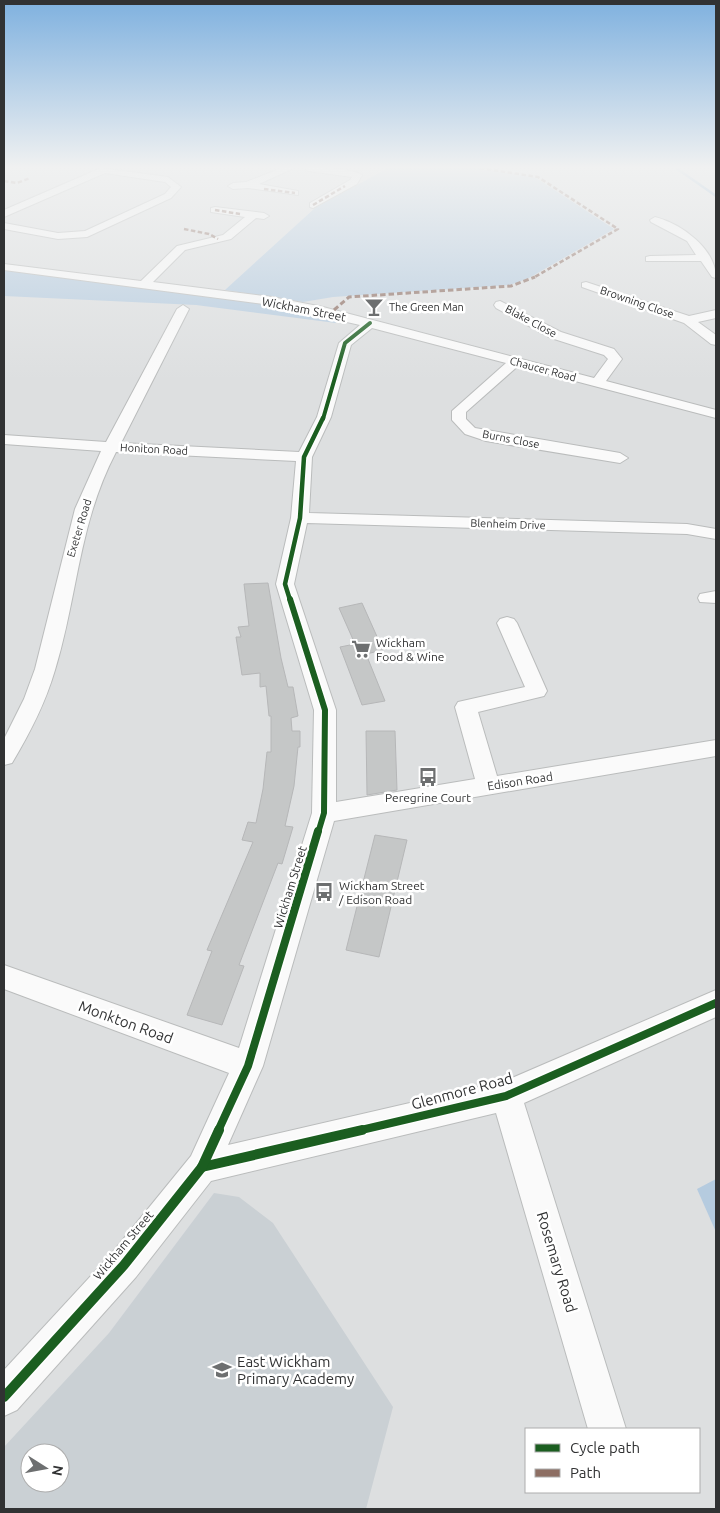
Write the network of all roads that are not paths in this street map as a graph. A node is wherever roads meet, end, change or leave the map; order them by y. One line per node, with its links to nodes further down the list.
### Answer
1 (218, 239): 7 (street)
2 (690, 239): 3 (street)
3 (702, 258): 4 (street); 6 (street)
4 (650, 259)
5 (4, 267): 7 (street, Wickham Street)
6 (716, 275)
7 (143, 285): 13 (street, Wickham Street)
8 (586, 285): 12 (street, Browning Close)
9 (500, 305): 16 (street, Blake Close)
10 (183, 309): 19 (street, Exeter Road)
11 (716, 314): 12 (street)
12 (688, 320): 14 (street)
13 (370, 323): 15 (street, Chaucer Road); 20 (street, Wickham Street)
14 (716, 341)
15 (516, 362): 16 (street, Chaucer Road); 21 (street, Burns Close)
16 (597, 383): 17 (street, Chaucer Road)
17 (716, 413)
18 (4, 439): 19 (street, Honiton Road)
19 (112, 447): 20 (street, Honiton Road); 26 (street, Exeter Road)
20 (304, 457): 22 (street, Wickham Street)
21 (620, 458)
22 (300, 518): 23 (street, Blenheim Drive); 28 (street, Wickham Street)
23 (716, 534)
24 (507, 623): 27 (street)
25 (716, 748): 27 (street, Edison Road)
26 (4, 757)
27 (489, 786): 28 (street, Edison Road)
28 (324, 813): 31 (street, Wickham Street)
29 (4, 977): 31 (street, Monkton Road)
30 (716, 1003): 32 (street, Glenmore Road)
31 (248, 1066): 33 (street, Wickham Street)
32 (506, 1096): 33 (street, Glenmore Road); 35 (street, Rosemary Road)
33 (202, 1167): 34 (street, Wickham Street)
34 (4, 1397)
35 (607, 1428)

